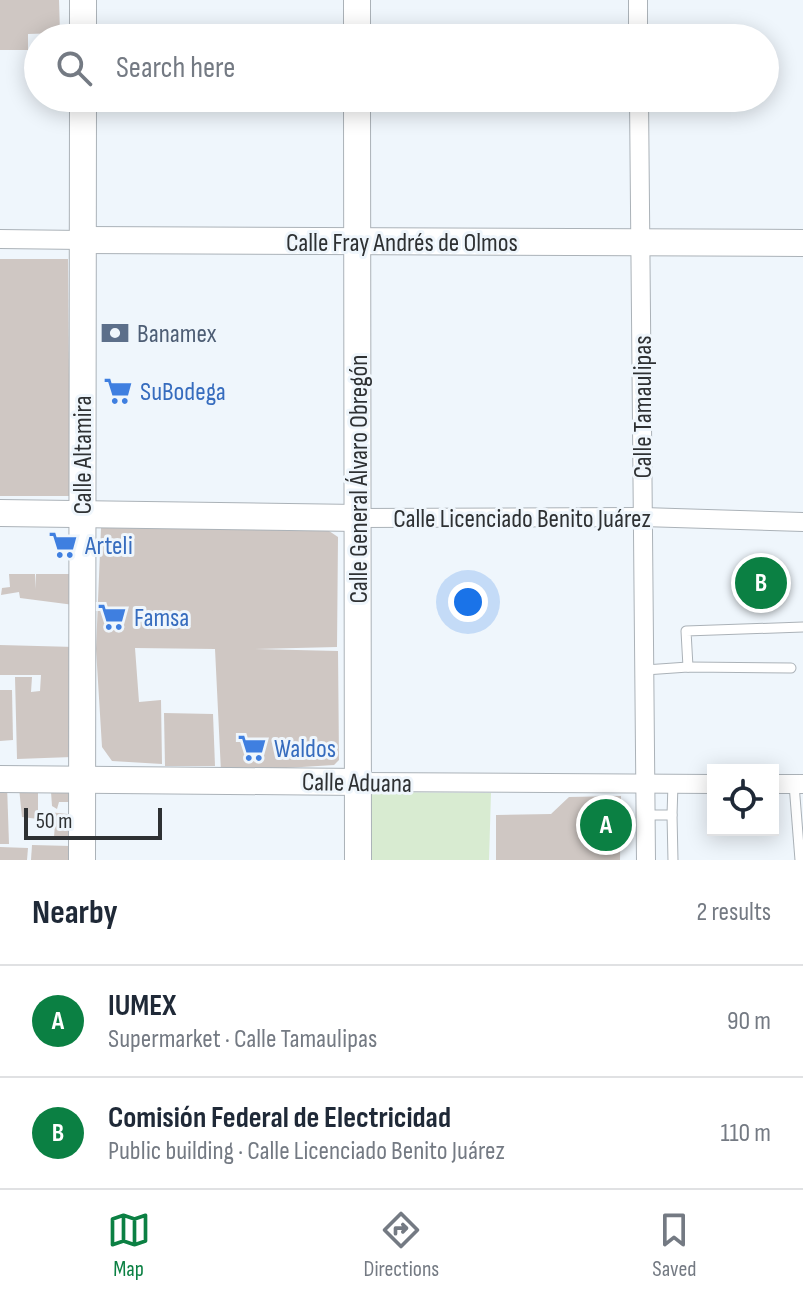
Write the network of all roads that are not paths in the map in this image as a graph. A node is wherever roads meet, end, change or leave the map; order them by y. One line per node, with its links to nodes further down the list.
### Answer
1 (83, 0): 4 (main road)
2 (357, 0): 5 (main road)
3 (638, 0): 6 (street)
4 (83, 24)
5 (357, 24)
6 (638, 24)
7 (83, 112): 11 (main road, Calle Altamira)
8 (357, 112): 12 (main road, Calle General Álvaro Obregón)
9 (639, 112): 14 (street, Calle Tamaulipas)
10 (0, 239): 11 (street, Calle Fray Andrés de Olmos)
11 (83, 240): 12 (main road, Calle Fray Andrés de Olmos); 16 (main road, Calle Altamira)
12 (358, 241): 14 (main road, Calle Fray Andrés de Olmos); 18 (main road, Calle General Álvaro Obregón)
13 (803, 243): 14 (main road, Calle Fray Andrés de Olmos)
14 (641, 244): 17 (street, Calle Tamaulipas)
15 (0, 513): 16 (main road, Calle Licenciado Benito Juárez)
16 (82, 514): 18 (main road, Calle Licenciado Benito Juárez); 25 (main road, Calle Altamira)
17 (643, 517): 18 (street, Calle Licenciado Benito Juárez); 19 (street, Calle Licenciado Benito Juárez); 23 (street, Calle Tamaulipas)
18 (358, 518): 26 (main road, Calle General Álvaro Obregón)
19 (803, 522)
20 (803, 627): 21 (lane)
21 (688, 667): 22 (lane); 23 (lane)
22 (791, 668)
23 (645, 670): 30 (street, Calle Tamaulipas)
24 (0, 779): 25 (main road, Calle Aduana)
25 (81, 780): 26 (main road, Calle Aduana); 33 (main road, Calle Altamira)
26 (360, 782): 30 (street, Calle Aduana); 34 (main road, Calle General Álvaro Obregón)
27 (673, 784): 28 (street, Calle Aduana); 30 (street, Calle Aduana); 32 (lane)
28 (707, 784)
29 (798, 784): 37 (lane)
30 (644, 785): 31 (street, Calle Tamaulipas)
31 (645, 815): 32 (lane); 35 (street, Calle Tamaulipas)
32 (672, 815): 36 (lane)
33 (82, 860)
34 (358, 860)
35 (646, 860)
36 (673, 860)
37 (800, 860)

